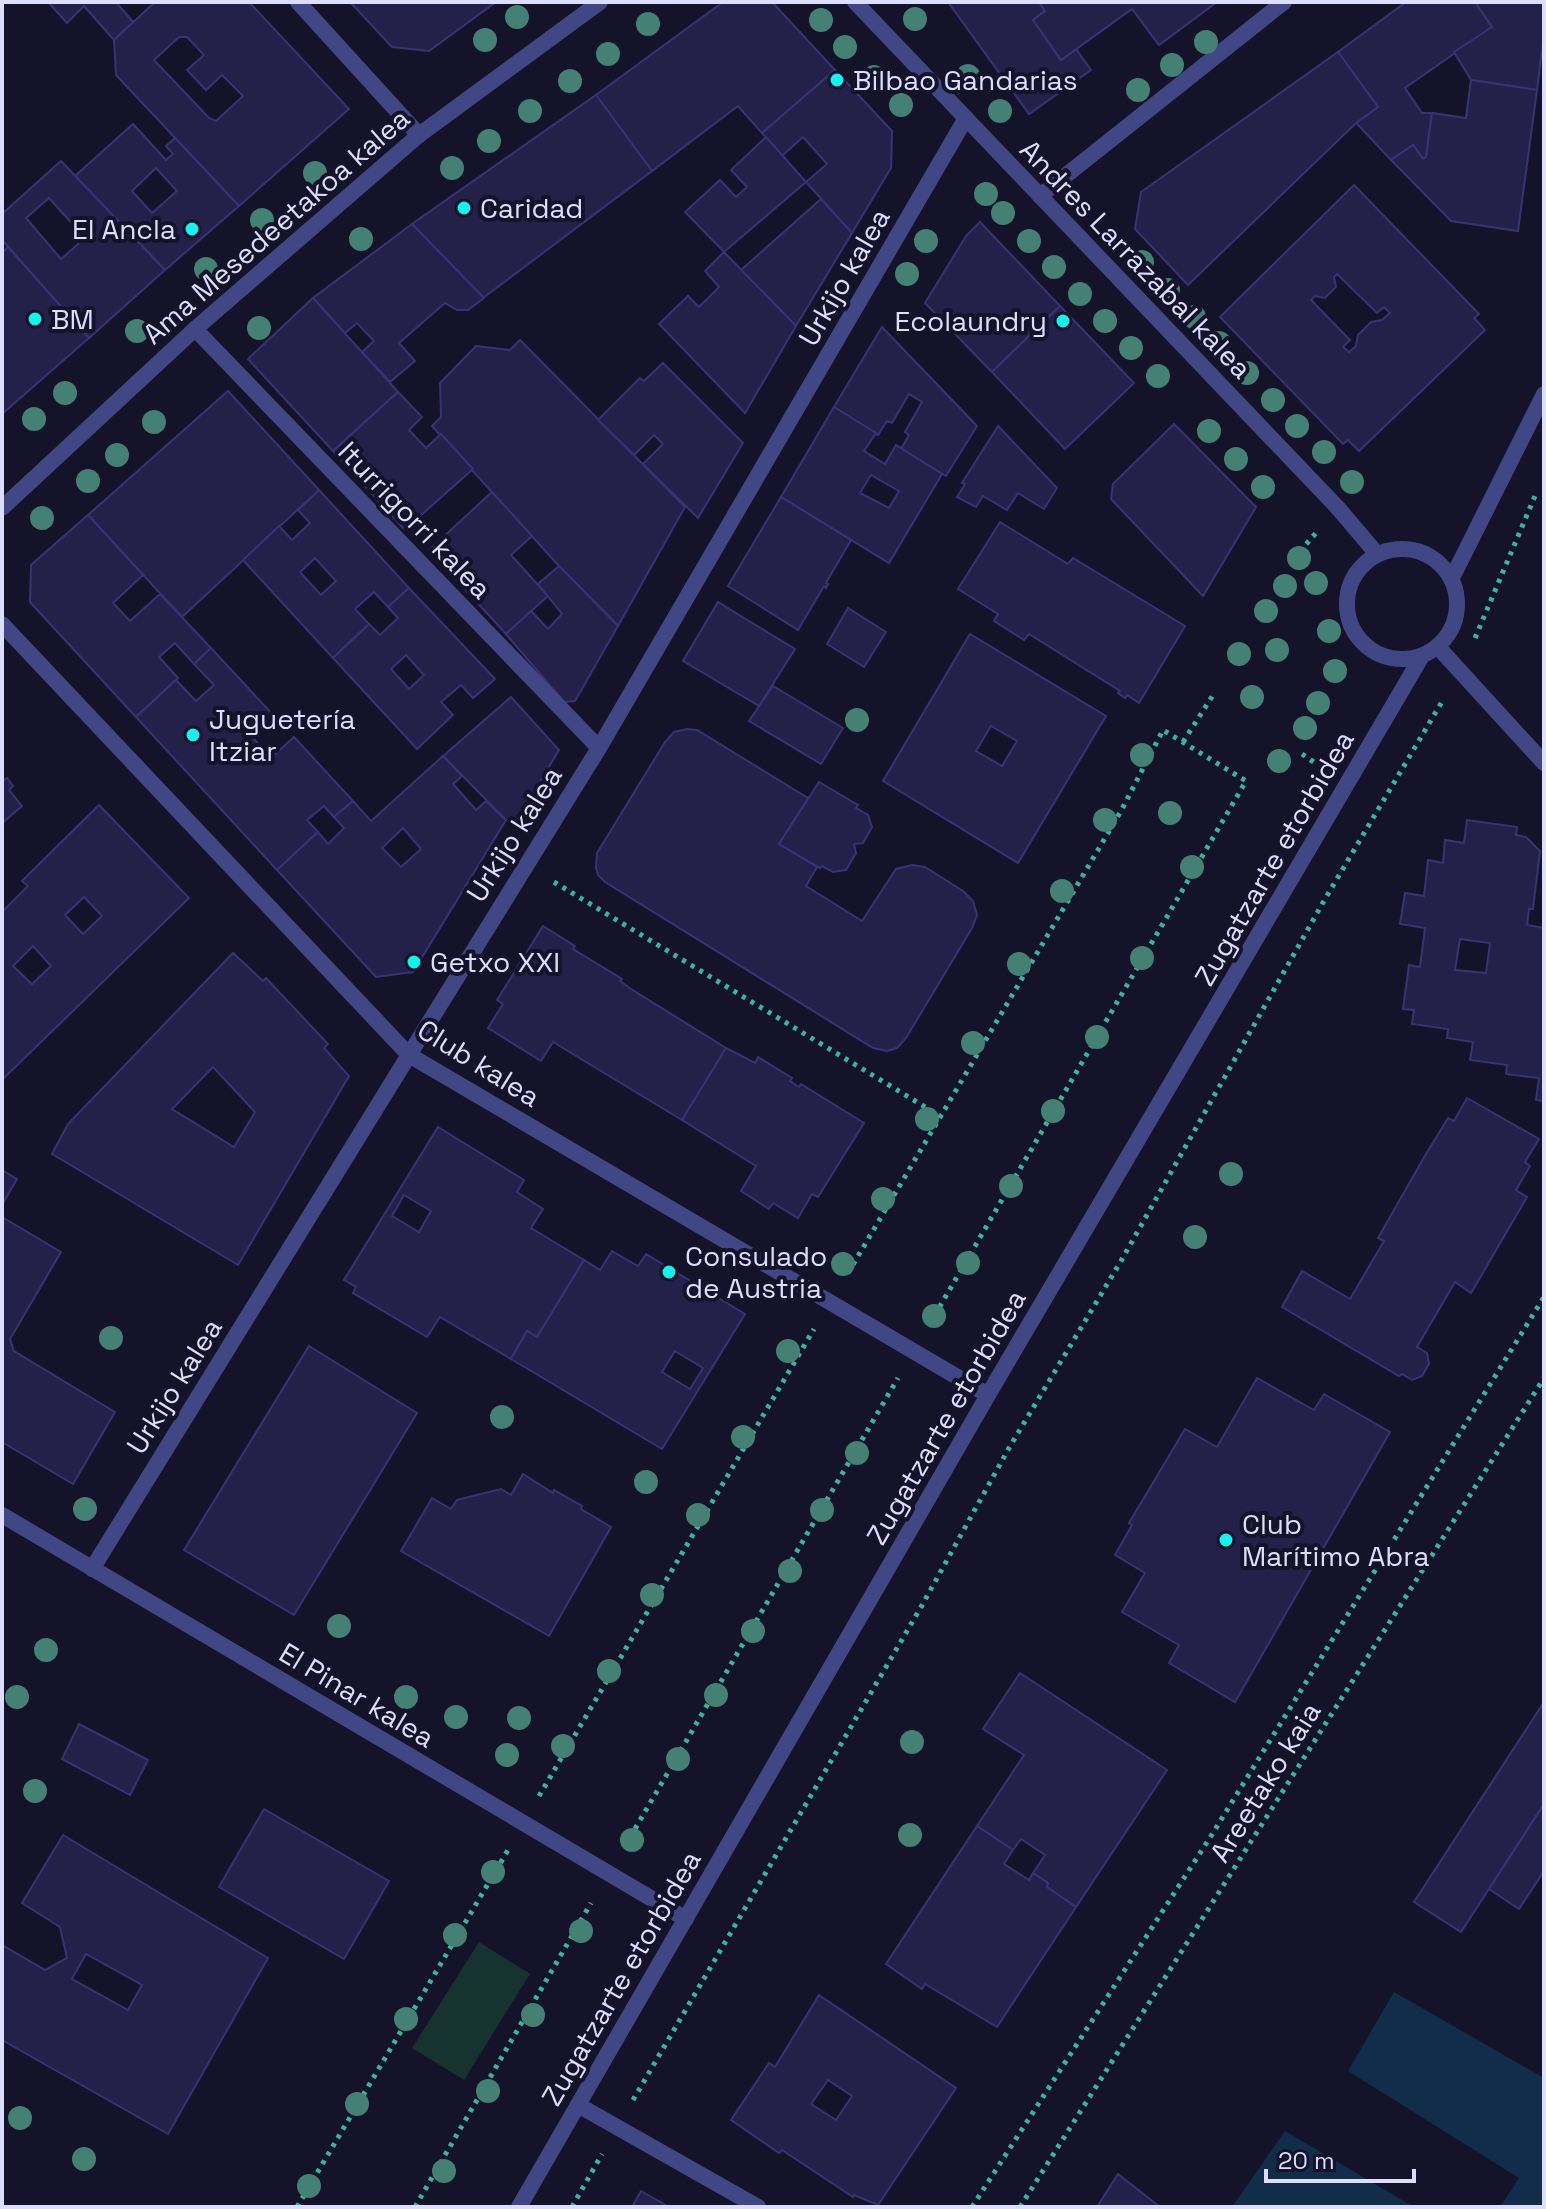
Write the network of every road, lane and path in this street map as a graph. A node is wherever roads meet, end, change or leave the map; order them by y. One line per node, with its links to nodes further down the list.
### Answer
1 (298, 2): 6 (street)
2 (600, 2): 6 (street, Ama Mesedeetakoa kalea)
3 (855, 2): 5 (street, Andres Larrazabal kalea)
4 (1284, 2): 7 (street)
5 (966, 118): 7 (street, Andres Larrazabal kalea); 20 (street, Urkijo kalea)
6 (419, 135): 8 (street, Ama Mesedeetakoa kalea)
7 (1040, 196): 12 (street, Andres Larrazabal kalea)
8 (195, 329): 11 (street, Ama Mesedeetakoa kalea); 20 (street, Iturrigorri kalea)
9 (1544, 394): 13 (street)
10 (1537, 489): 17 (path)
11 (2, 508)
12 (1377, 554): 13 (street); 16 (street)
13 (1452, 578): 15 (street)
14 (2, 624): 23 (street, Club kalea)
15 (1438, 647): 16 (street); 17 (street)
16 (1422, 656): 29 (street, Zugatzarte etorbidea)
17 (1461, 670): 21 (street); 36 (path)
18 (1215, 692): 19 (path)
19 (1183, 742): 24 (path); 27 (path)
20 (599, 748): 22 (street, Urkijo kalea)
21 (1544, 763)
22 (526, 865): 23 (street, Urkijo kalea); 24 (path)
23 (409, 1055): 26 (street, Club kalea); 31 (street, Urkijo kalea)
24 (940, 1116): 26 (path)
25 (1544, 1297): 42 (path)
26 (830, 1303): 27 (street, Club kalea); 32 (path)
27 (913, 1351): 29 (street, Club kalea); 33 (path)
28 (1544, 1378): 43 (path, Areetako kaia)
29 (988, 1395): 34 (street, Zugatzarte etorbidea)
30 (2, 1515): 31 (street, El Pinar kalea)
31 (92, 1569): 32 (street, El Pinar kalea)
32 (523, 1823): 33 (street, El Pinar kalea); 37 (path)
33 (609, 1873): 34 (street, El Pinar kalea); 38 (path)
34 (686, 1919): 35 (street, Zugatzarte etorbidea)
35 (578, 2105): 36 (street); 39 (street, Zugatzarte etorbidea)
36 (618, 2127): 40 (path); 41 (street)
37 (297, 2207)
38 (415, 2207)
39 (519, 2207)
40 (572, 2207)
41 (758, 2207)
42 (972, 2207)
43 (1020, 2207)

